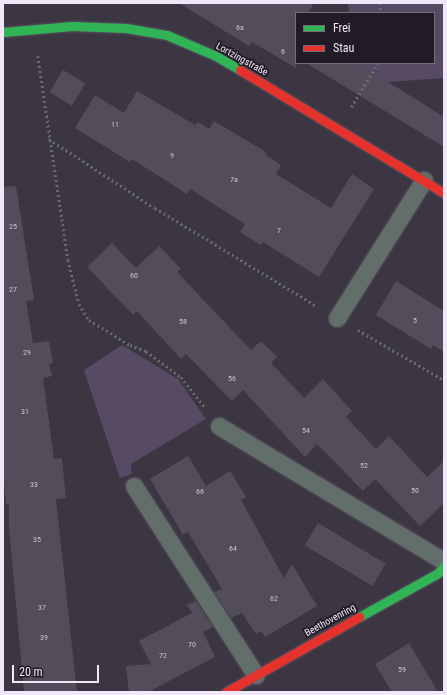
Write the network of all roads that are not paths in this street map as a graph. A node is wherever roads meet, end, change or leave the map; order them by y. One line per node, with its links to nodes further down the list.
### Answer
1 (3, 32): 2 (street, Lortzingstraße)
2 (424, 180): 3 (street, Lortzingstraße); 4 (lane)
3 (444, 193)
4 (337, 318)
5 (219, 426): 7 (lane)
6 (134, 486): 9 (lane)
7 (444, 561)
8 (444, 566): 9 (street, Beethovenring)
9 (256, 675): 10 (street, Beethovenring)
10 (226, 692)

